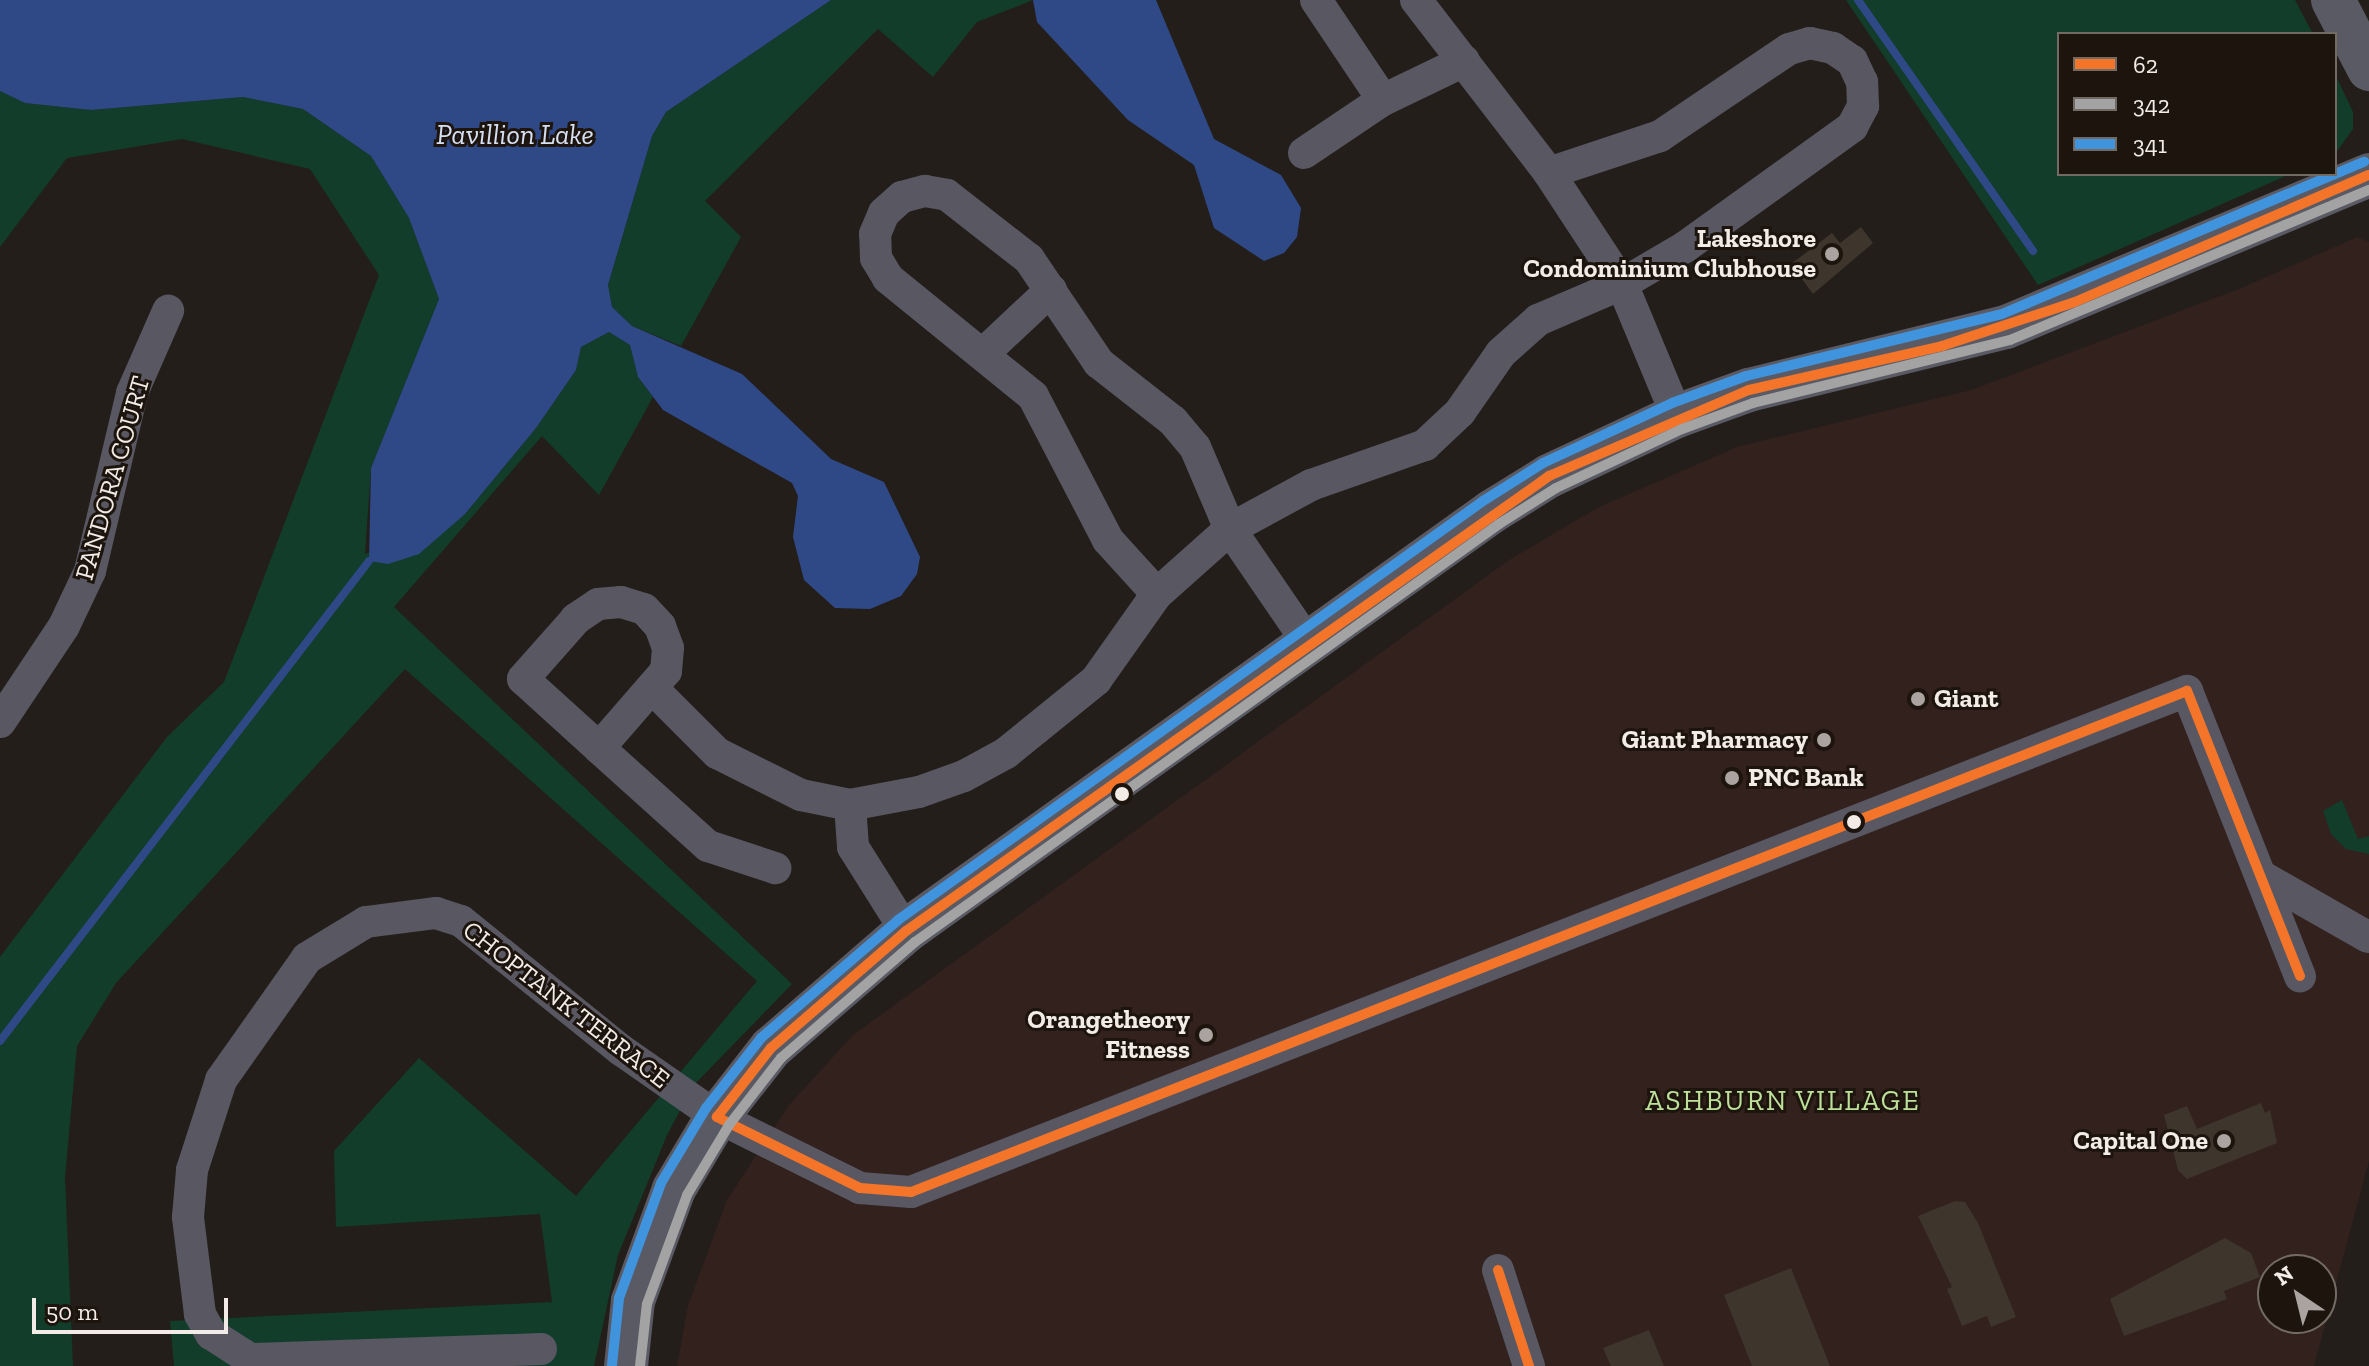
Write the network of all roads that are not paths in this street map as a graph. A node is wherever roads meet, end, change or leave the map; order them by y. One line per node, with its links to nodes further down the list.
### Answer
1 (1316, 0): 6 (street)
2 (1416, 0): 4 (street)
3 (2333, 0): 5 (street)
4 (1464, 61): 6 (street); 8 (street)
5 (2369, 69)
6 (1383, 100): 7 (street)
7 (1304, 153)
8 (1549, 173): 10 (street); 10 (street)
9 (2369, 175): 14 (street)
10 (1622, 284): 14 (street); 15 (street)
11 (1051, 290): 13 (street); 13 (street); 15 (street)
12 (168, 311): 19 (street, PANDORA COURT)
13 (984, 353): 16 (street)
14 (1677, 416): 17 (street)
15 (1230, 529): 16 (street); 17 (street)
16 (1157, 594): 21 (street)
17 (1308, 643): 24 (street)
18 (655, 691): 20 (street); 20 (street); 21 (street)
19 (0, 722)
20 (599, 748): 22 (street)
21 (850, 805): 24 (street)
22 (775, 868)
23 (2261, 876): 25 (street); 26 (street); 27 (street, CHOPTANK TERRACE)
24 (906, 931): 27 (street)
25 (2368, 937)
26 (2300, 976)
27 (717, 1117): 29 (street, CHOPTANK TERRACE); 30 (street)
28 (1498, 1270): 31 (street)
29 (541, 1349)
30 (626, 1366)
31 (1529, 1366)

